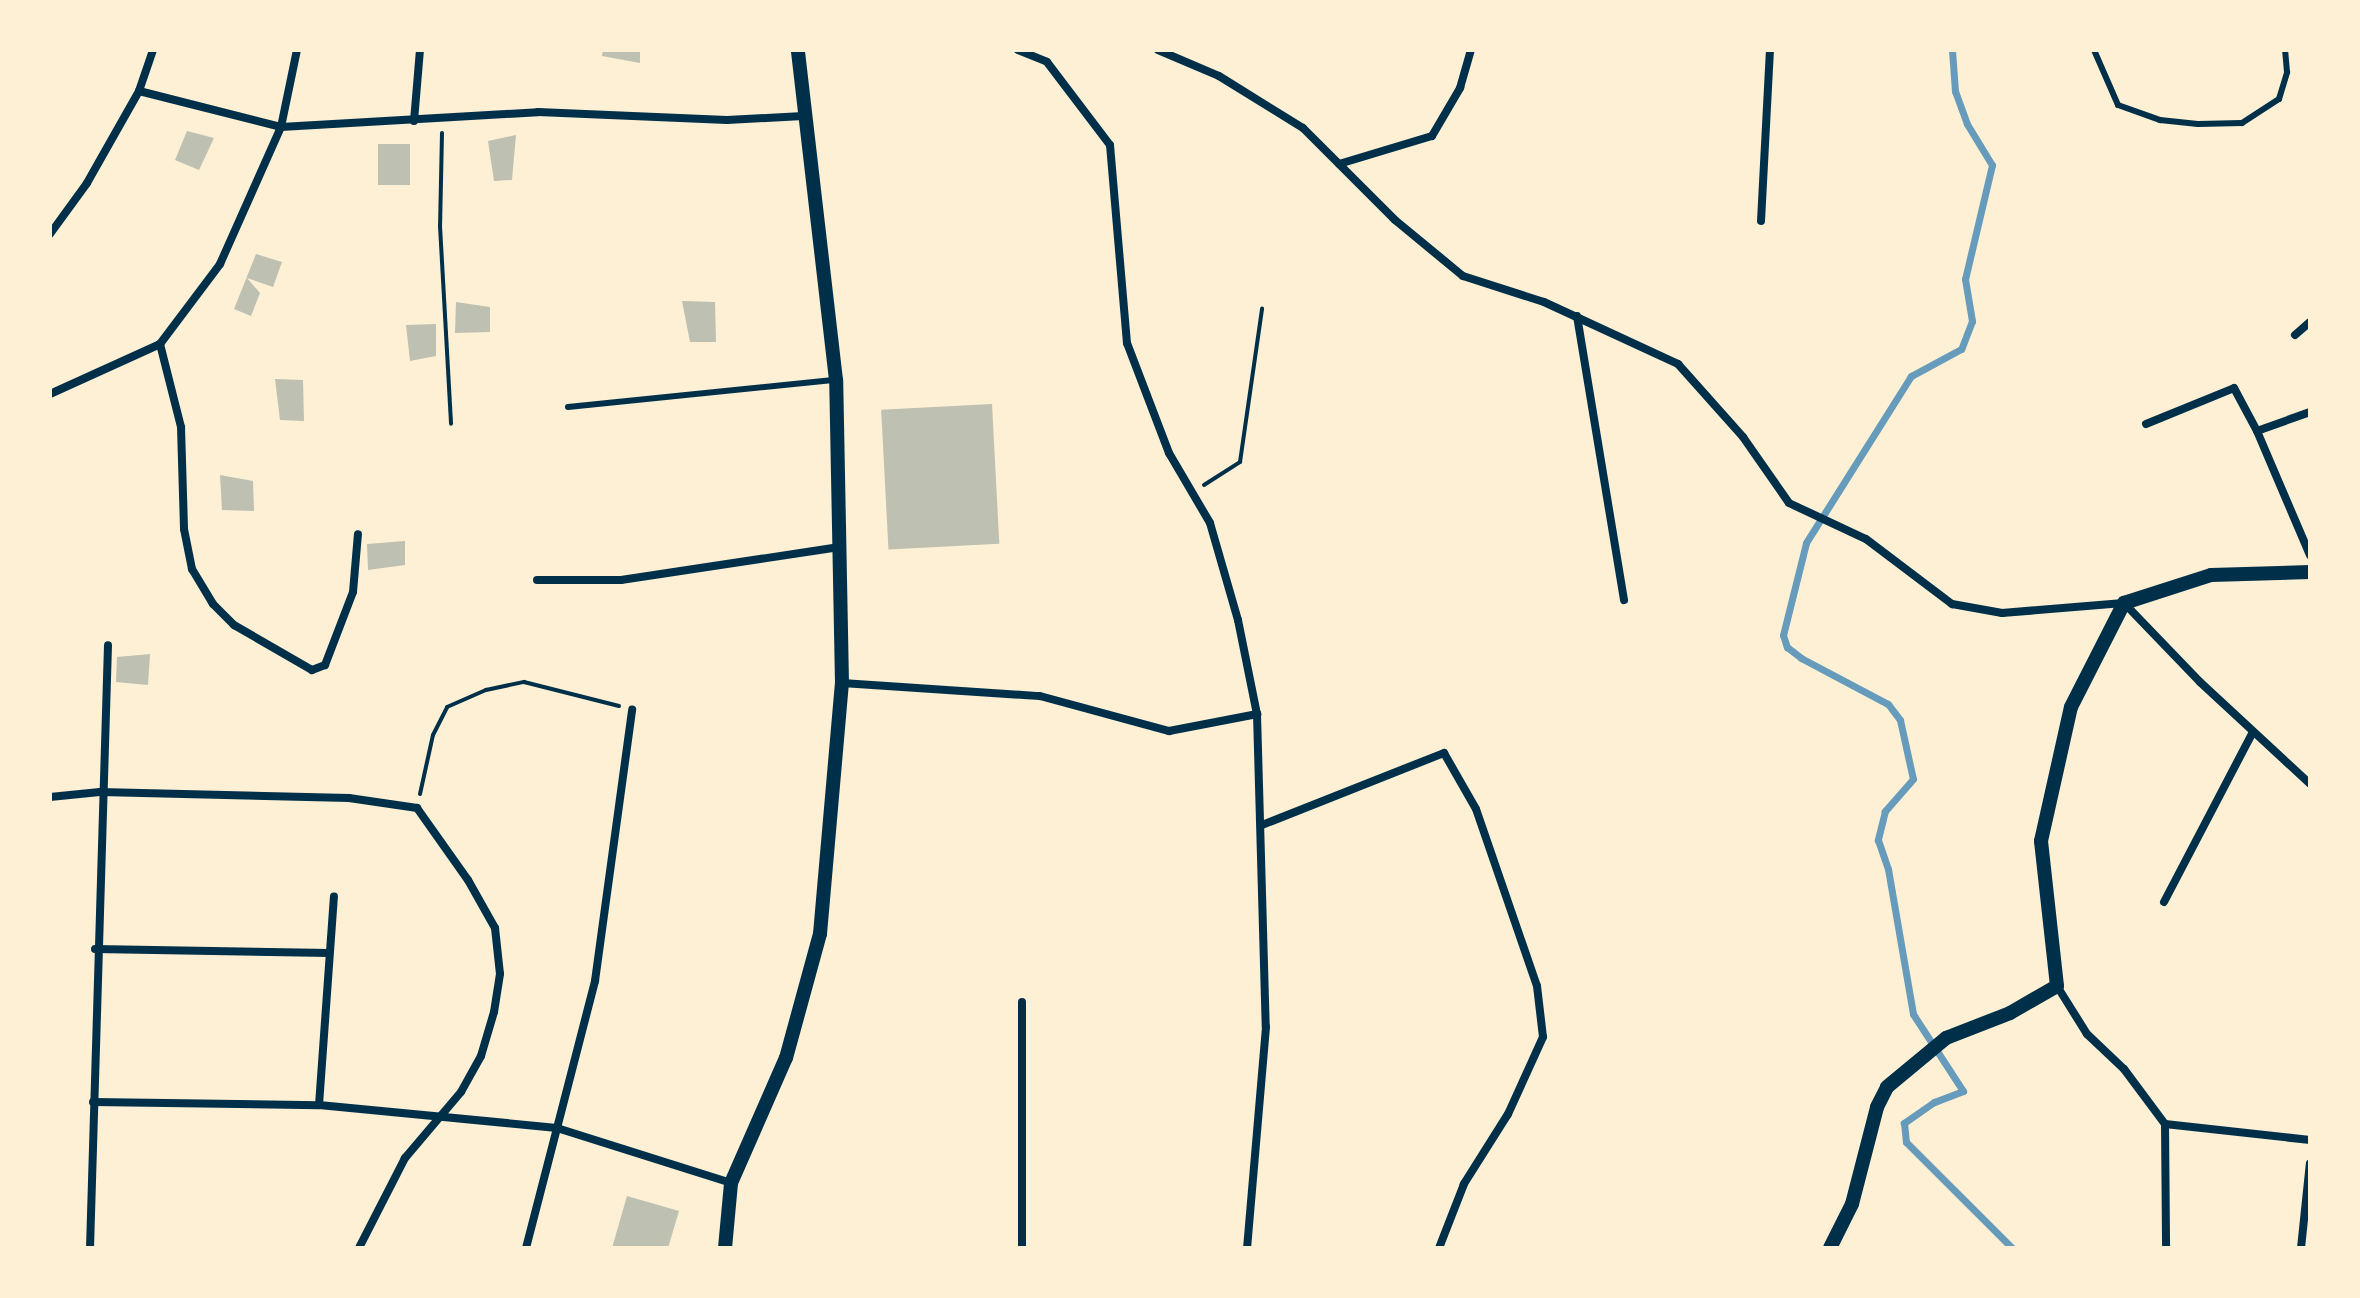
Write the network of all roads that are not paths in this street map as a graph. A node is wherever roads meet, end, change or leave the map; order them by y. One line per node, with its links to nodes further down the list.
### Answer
1 (153, 50): 11 (street)
2 (297, 50): 14 (street)
3 (420, 50): 13 (street)
4 (798, 50): 12 (street)
5 (1018, 50): 38 (street)
6 (1158, 50): 15 (street)
7 (1471, 50): 15 (street)
8 (1770, 50): 16 (street)
9 (2094, 50): 10 (lane)
10 (2285, 50)
11 (139, 91): 14 (street); 17 (street)
12 (803, 116): 13 (street); 22 (street)
13 (414, 121): 14 (street)
14 (281, 127): 21 (street)
15 (1339, 164): 18 (street)
16 (1761, 221)
17 (50, 234)
18 (1577, 316): 33 (street); 34 (street)
19 (2310, 322): 20 (street)
20 (2295, 335)
21 (160, 344): 23 (street); 28 (street)
22 (836, 380): 24 (lane); 29 (street)
23 (50, 394)
24 (568, 407)
25 (2310, 412): 27 (street)
26 (2146, 424): 27 (street)
27 (2257, 431): 30 (street)
28 (358, 534)
29 (840, 547): 32 (street); 36 (street)
30 (2310, 555)
31 (2310, 572): 34 (street)
32 (537, 580)
33 (1624, 600)
34 (2124, 603): 39 (street); 48 (street)
35 (108, 645): 41 (street)
36 (842, 683): 38 (street); 57 (street)
37 (632, 710): 54 (street)
38 (1257, 714): 43 (street)
39 (2253, 732): 40 (street); 45 (street)
40 (2310, 784)
41 (100, 792): 42 (street); 46 (street); 52 (street)
42 (50, 797)
43 (1262, 825): 63 (street); 64 (street)
44 (334, 897): 47 (street)
45 (2164, 902)
46 (95, 949): 47 (street); 50 (street)
47 (329, 953): 51 (street)
48 (2057, 986): 53 (street); 65 (street)
49 (1022, 1002): 62 (street)
50 (93, 1102): 51 (street); 58 (street)
51 (319, 1105): 52 (street)
52 (436, 1115): 54 (street); 59 (street)
53 (2165, 1124): 55 (street); 66 (street)
54 (557, 1128): 57 (street); 60 (street)
55 (2310, 1140)
56 (2310, 1163): 67 (street)
57 (731, 1183): 61 (street)
58 (90, 1248)
59 (359, 1248)
60 (526, 1248)
61 (725, 1248)
62 (1022, 1248)
63 (1247, 1248)
64 (1439, 1248)
65 (1830, 1248)
66 (2166, 1248)
67 (2301, 1248)

